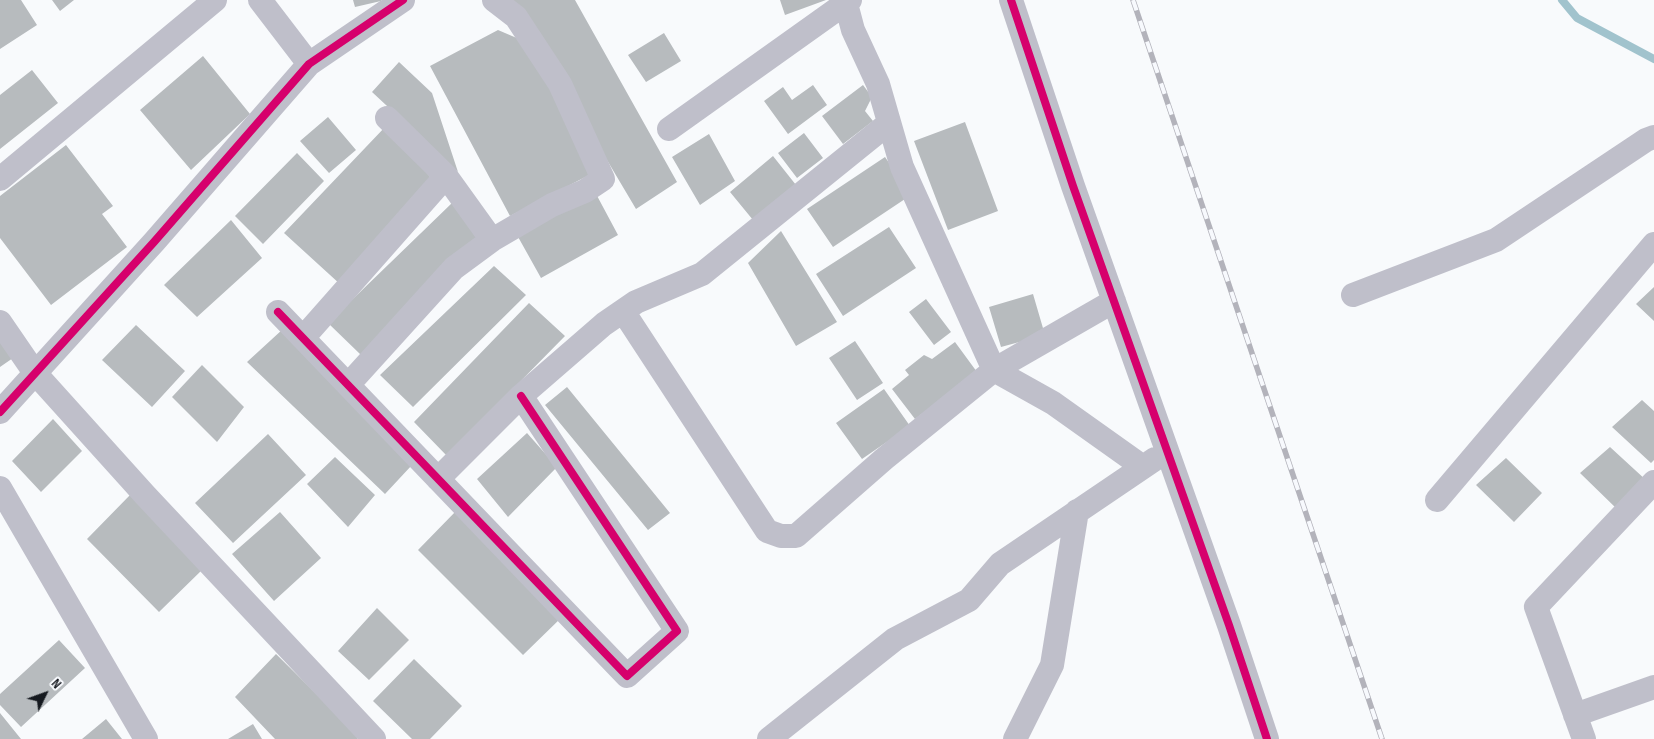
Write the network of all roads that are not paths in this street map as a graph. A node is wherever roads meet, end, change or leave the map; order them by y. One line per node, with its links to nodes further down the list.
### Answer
1 (215, 0): 13 (street)
2 (260, 0): 7 (street)
3 (403, 0): 7 (street)
4 (494, 0): 14 (street)
5 (1011, 0): 17 (street)
6 (847, 1): 9 (street); 10 (street)
7 (309, 64): 23 (street)
8 (387, 118): 12 (street)
9 (889, 123): 18 (street); 22 (street)
10 (669, 129)
11 (1654, 137): 16 (street)
12 (446, 176): 14 (street); 21 (street)
13 (0, 179)
14 (492, 240): 24 (street)
15 (1654, 244): 32 (street)
16 (1353, 295)
17 (1114, 301): 22 (street); 27 (street)
18 (623, 311): 22 (street); 25 (street)
19 (278, 312): 21 (street)
20 (0, 322): 23 (street)
21 (303, 338): 24 (street)
22 (994, 370): 28 (street)
23 (35, 372): 26 (street); 37 (street)
24 (348, 385): 29 (street)
25 (521, 396): 29 (street); 29 (street)
26 (0, 412)
27 (1167, 451): 28 (street); 40 (street)
28 (1142, 467): 33 (street)
29 (438, 479)
30 (1654, 482): 35 (street)
31 (0, 488): 36 (street)
32 (1437, 500)
33 (1077, 511): 38 (street); 39 (street)
34 (1654, 687): 35 (street)
35 (1575, 715): 41 (street)
36 (146, 739)
37 (374, 739)
38 (768, 739)
39 (1015, 739)
40 (1267, 739)
41 (1584, 739)

